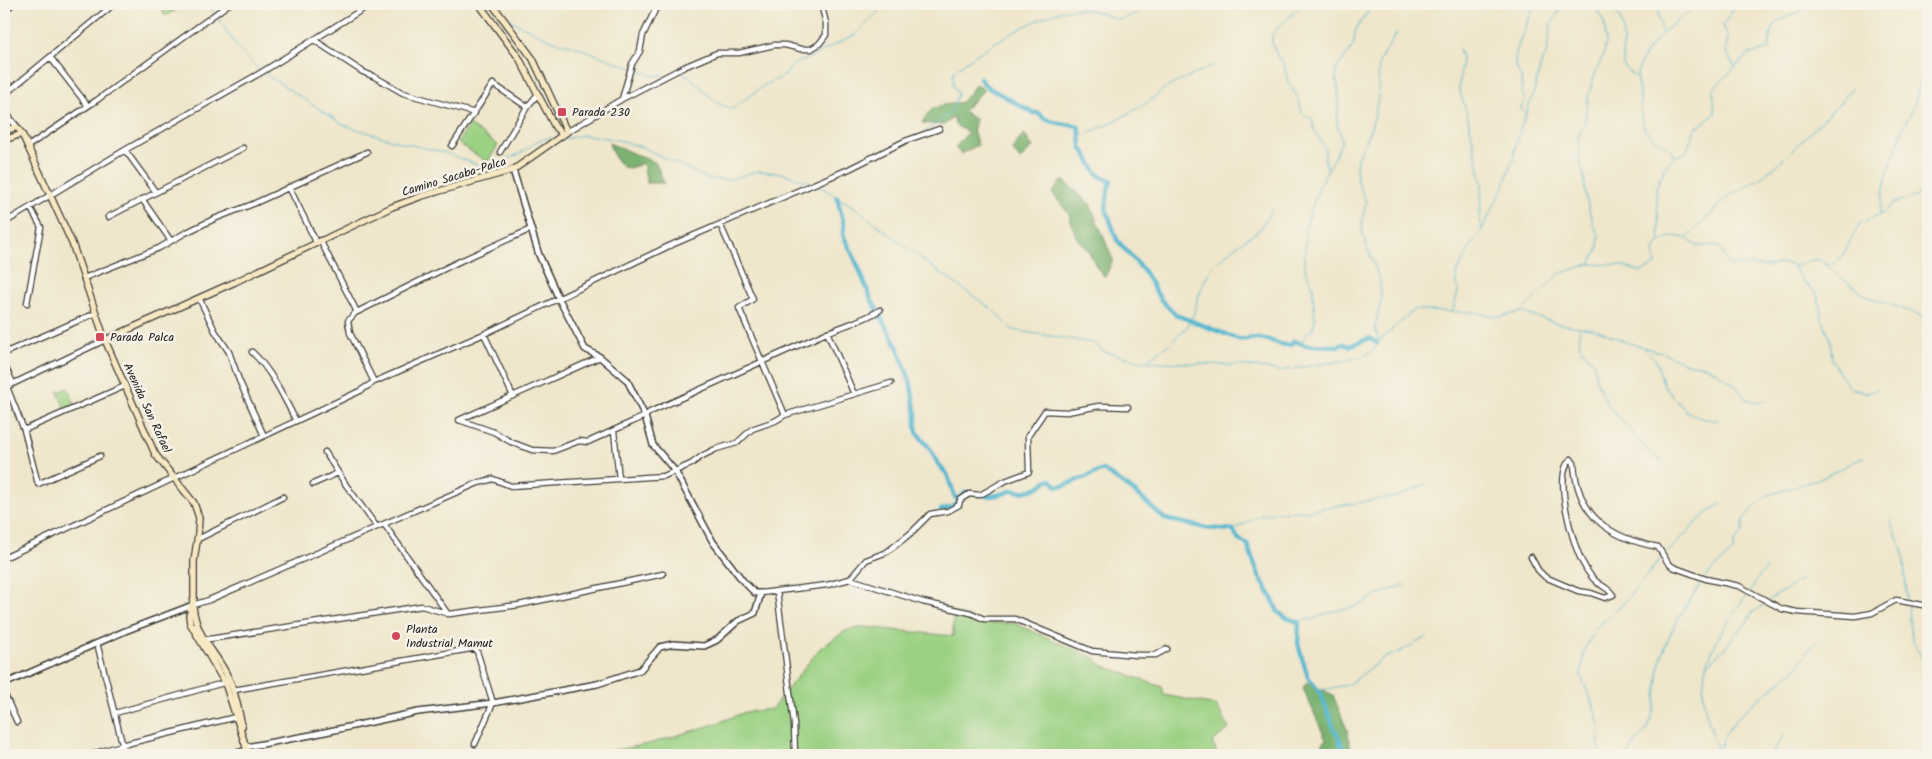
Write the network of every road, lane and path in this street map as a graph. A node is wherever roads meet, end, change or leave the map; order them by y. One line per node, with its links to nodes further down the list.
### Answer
1 (13, 4): 9 (street)
2 (114, 4): 11 (street)
3 (229, 4): 15 (street)
4 (371, 4): 10 (street)
5 (479, 4): 12 (main road)
6 (492, 4): 22 (main road)
7 (658, 4): 14 (street)
8 (821, 4): 14 (street, Camino Sacaba-Palca)
9 (4, 11)
10 (314, 40): 18 (street); 28 (street)
11 (50, 57): 13 (street); 15 (street)
12 (538, 94): 16 (street); 22 (main road)
13 (4, 95)
14 (622, 99): 22 (street, Camino Sacaba-Palca)
15 (88, 106): 25 (street)
16 (527, 107): 18 (street); 30 (street)
17 (4, 111): 19 (street, Avenida San Rafael)
18 (475, 113): 26 (street)
19 (17, 127): 21 (main road); 23 (main road, Avenida San Rafael)
20 (939, 129): 39 (street)
21 (4, 131)
22 (565, 133): 31 (main road, Camino Sacaba-Palca)
23 (22, 134): 24 (main road); 25 (main road, Avenida San Rafael)
24 (4, 140)
25 (28, 146): 34 (main road, Avenida San Rafael)
26 (452, 146)
27 (243, 148): 33 (street)
28 (125, 150): 33 (street); 34 (street)
29 (367, 152): 32 (street)
30 (500, 152)
31 (514, 170): 40 (street); 42 (main road, Camino Sacaba-Palca)
32 (289, 187): 41 (street); 42 (street)
33 (155, 191): 35 (street)
34 (50, 195): 36 (street); 43 (main road, Avenida San Rafael)
35 (142, 199): 37 (street); 41 (street)
36 (30, 207): 38 (street); 46 (street)
37 (108, 217)
38 (4, 223)
39 (720, 224): 45 (street); 56 (street)
40 (532, 229): 45 (street); 48 (street)
41 (171, 241): 43 (street)
42 (318, 241): 44 (main road, Camino Sacaba-Palca); 48 (street)
43 (84, 278): 49 (main road, Avenida San Rafael)
44 (199, 298): 52 (main road, Camino Sacaba-Palca); 71 (street)
45 (558, 299): 51 (street); 55 (street)
46 (27, 304)
47 (880, 310): 50 (street)
48 (357, 312): 58 (street)
49 (96, 313): 52 (main road, Avenida San Rafael); 54 (street)
50 (827, 332): 56 (street); 63 (street)
51 (484, 334): 58 (street); 64 (street)
52 (106, 340): 59 (street); 61 (main road, Avenida San Rafael)
53 (252, 352): 68 (street)
54 (4, 353)
55 (600, 357): 64 (street); 67 (street)
56 (762, 361): 66 (street); 67 (street)
57 (4, 364): 59 (street)
58 (374, 382): 68 (street)
59 (13, 383): 62 (street)
60 (891, 383): 63 (street)
61 (125, 386): 69 (street); 76 (main road, Avenida San Rafael)
62 (5, 388): 69 (street)
63 (854, 394): 66 (street)
64 (513, 396): 70 (street)
65 (1128, 407): 86 (street)
66 (785, 415): 74 (street)
67 (645, 416): 70 (street); 74 (street)
68 (296, 421): 71 (street)
69 (24, 430): 73 (street)
70 (614, 431): 77 (street)
71 (264, 436): 76 (street)
72 (325, 452): 75 (street)
73 (100, 456)
74 (675, 471): 77 (street); 88 (street)
75 (338, 473): 78 (street); 81 (street)
76 (173, 479): 82 (main road, Avenida San Rafael); 84 (street)
77 (620, 479): 80 (street)
78 (313, 484)
79 (284, 497): 82 (street)
80 (384, 524): 81 (street); 91 (street)
81 (377, 527): 89 (street)
82 (198, 539): 89 (main road, Avenida San Rafael)
83 (1531, 557): 90 (street)
84 (4, 558)
85 (663, 574): 91 (street)
86 (850, 579): 87 (street); 94 (street)
87 (777, 591): 88 (street); 109 (street)
88 (761, 593): 99 (street)
89 (193, 605): 92 (main road, Avenida San Rafael); 93 (street)
90 (1928, 606)
91 (449, 614): 92 (street)
92 (202, 640): 95 (main road, Avenida San Rafael)
93 (97, 644): 96 (street); 100 (street)
94 (1167, 649)
95 (228, 682): 97 (main road, Avenida San Rafael); 100 (street); 101 (main road, Avenida San Rafael)
96 (4, 684)
97 (234, 690): 99 (street); 105 (main road, Avenida San Rafael)
98 (4, 693): 102 (street)
99 (493, 703): 103 (street); 105 (street)
100 (115, 713): 104 (street)
101 (236, 717): 104 (street); 105 (main road, Avenida San Rafael)
102 (17, 722)
103 (475, 744)
104 (122, 745): 106 (street); 107 (street)
105 (247, 750): 108 (street)
106 (89, 755)
107 (125, 755)
108 (227, 755)
109 (795, 755)

